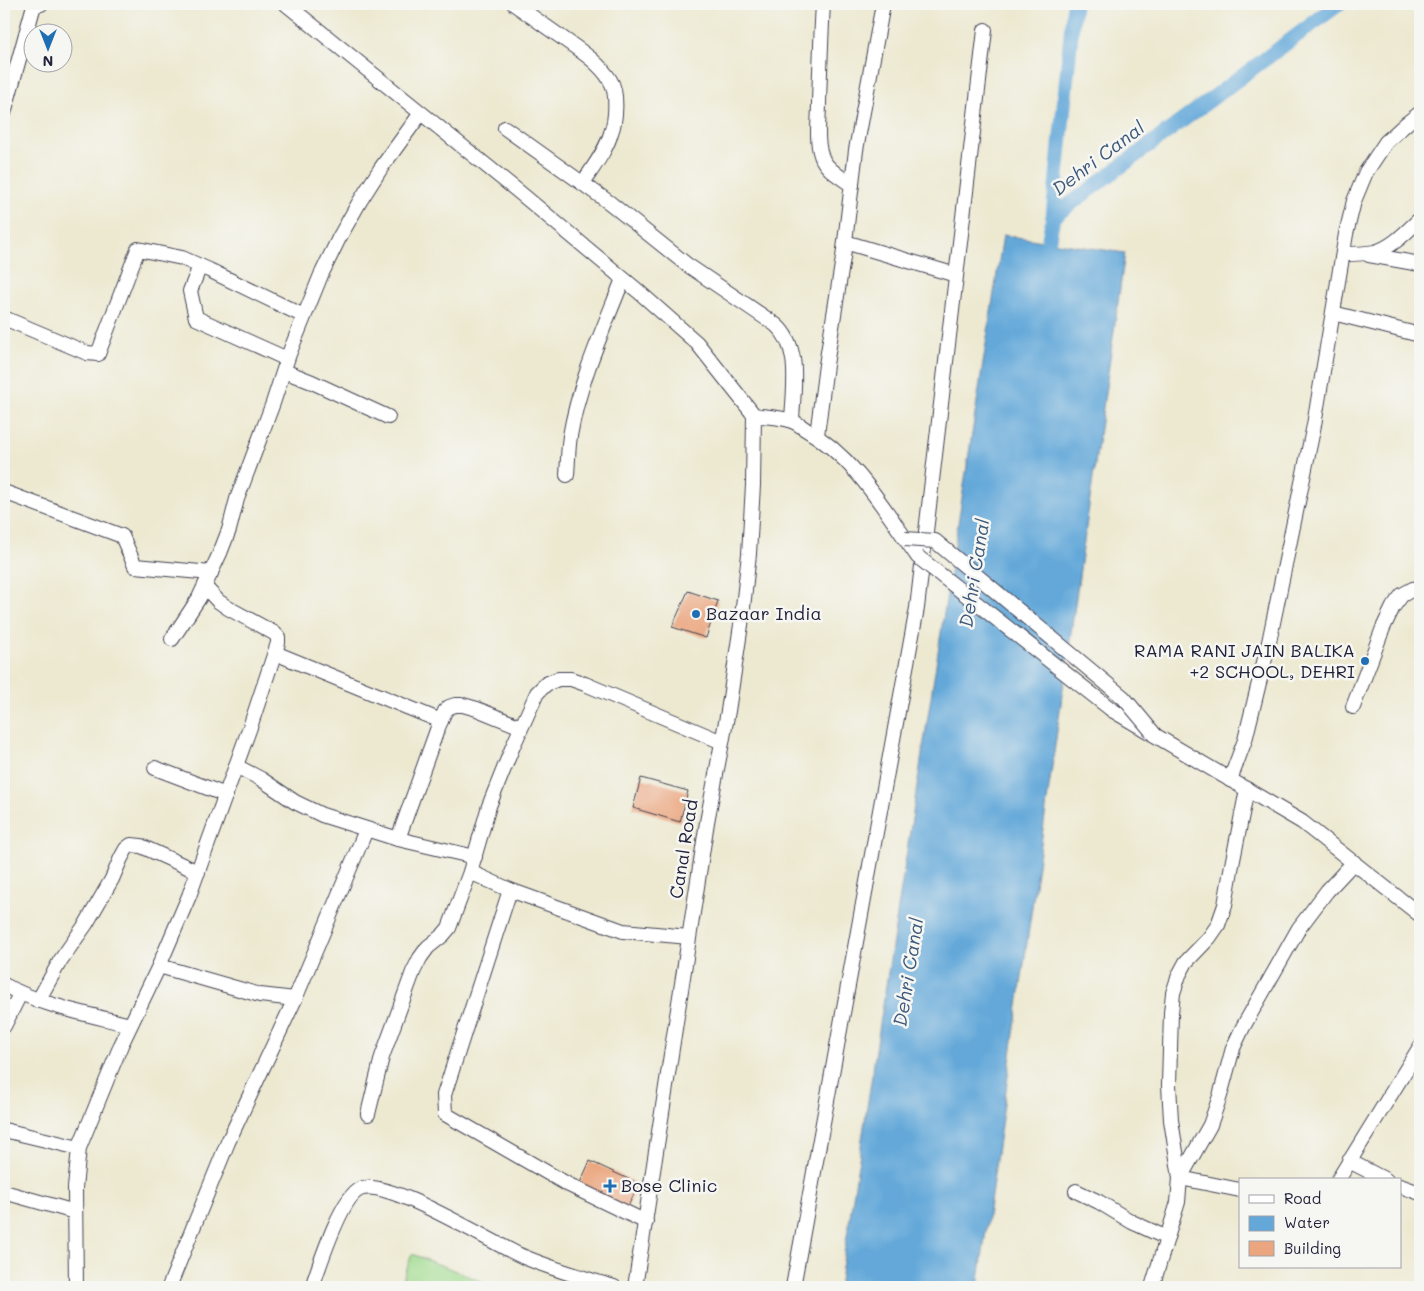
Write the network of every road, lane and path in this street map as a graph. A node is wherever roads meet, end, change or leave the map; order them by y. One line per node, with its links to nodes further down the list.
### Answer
1 (34, 4): 7 (street)
2 (286, 4): 8 (street)
3 (514, 4): 11 (street)
4 (824, 4): 12 (street)
5 (884, 4): 12 (street)
6 (985, 30): 19 (street)
7 (4, 113)
8 (421, 113): 20 (street); 22 (street)
9 (1420, 113): 15 (street)
10 (506, 128): 11 (street)
11 (583, 183): 28 (street)
12 (852, 185): 14 (street)
13 (1420, 219): 16 (street)
14 (844, 242): 19 (street); 29 (street)
15 (1342, 254): 16 (street); 21 (street)
16 (1362, 254): 17 (street)
17 (1420, 264)
18 (200, 266): 22 (street); 23 (street); 25 (street)
19 (956, 275): 85 (street)
20 (623, 279): 26 (street); 30 (street)
21 (1333, 313): 24 (street); 45 (street)
22 (304, 316): 25 (street)
23 (4, 318)
24 (1420, 335)
25 (286, 365): 27 (street); 33 (street)
26 (754, 415): 28 (street); 42 (street, Canal Road)
27 (388, 417)
28 (792, 421): 29 (street)
29 (817, 435): 32 (street)
30 (567, 475)
31 (4, 492): 33 (street)
32 (906, 539): 41 (street, bridge); 41 (street, bridge)
33 (211, 573): 34 (street)
34 (205, 587): 36 (street); 37 (street)
35 (1420, 588): 38 (street)
36 (172, 639)
37 (275, 654): 39 (street); 43 (street)
38 (1353, 707)
39 (441, 720): 40 (street); 49 (street)
40 (521, 726): 42 (street); 50 (street)
41 (1155, 735): 45 (street)
42 (722, 742): 56 (street, Canal Road)
43 (236, 766): 47 (street); 48 (street)
44 (155, 768): 47 (street)
45 (1230, 780): 46 (street)
46 (1247, 790): 51 (street); 69 (street)
47 (226, 795): 52 (street)
48 (366, 830): 49 (street); 60 (street)
49 (398, 839): 50 (street)
50 (474, 857): 53 (street)
51 (1354, 862): 55 (street); 69 (street)
52 (198, 872): 57 (street); 61 (street)
53 (470, 872): 54 (street); 65 (street)
54 (510, 890): 56 (street); 78 (street)
55 (1420, 915)
56 (689, 937): 78 (street, Canal Road)
57 (159, 966): 60 (street); 62 (street)
58 (4, 985): 59 (street)
59 (20, 994): 61 (street); 63 (street)
60 (295, 999): 81 (street)
61 (38, 1001): 62 (street)
62 (130, 1025): 67 (street)
63 (4, 1026)
64 (1420, 1047): 68 (street)
65 (368, 1114)
66 (4, 1130): 67 (street)
67 (79, 1148): 77 (street)
68 (1349, 1161): 70 (street); 71 (street)
69 (1180, 1178): 73 (street); 79 (street)
70 (1339, 1178)
71 (1382, 1178)
72 (1402, 1187): 76 (street)
73 (1239, 1190)
74 (1076, 1191): 79 (street)
75 (4, 1192): 77 (street)
76 (1420, 1193)
77 (75, 1212): 80 (street)
78 (646, 1222): 84 (street, Canal Road)
79 (1168, 1238): 86 (street)
80 (76, 1287)
81 (169, 1287)
82 (312, 1287): 83 (street)
83 (614, 1287)
84 (635, 1287)
85 (793, 1287)
86 (1152, 1287)

